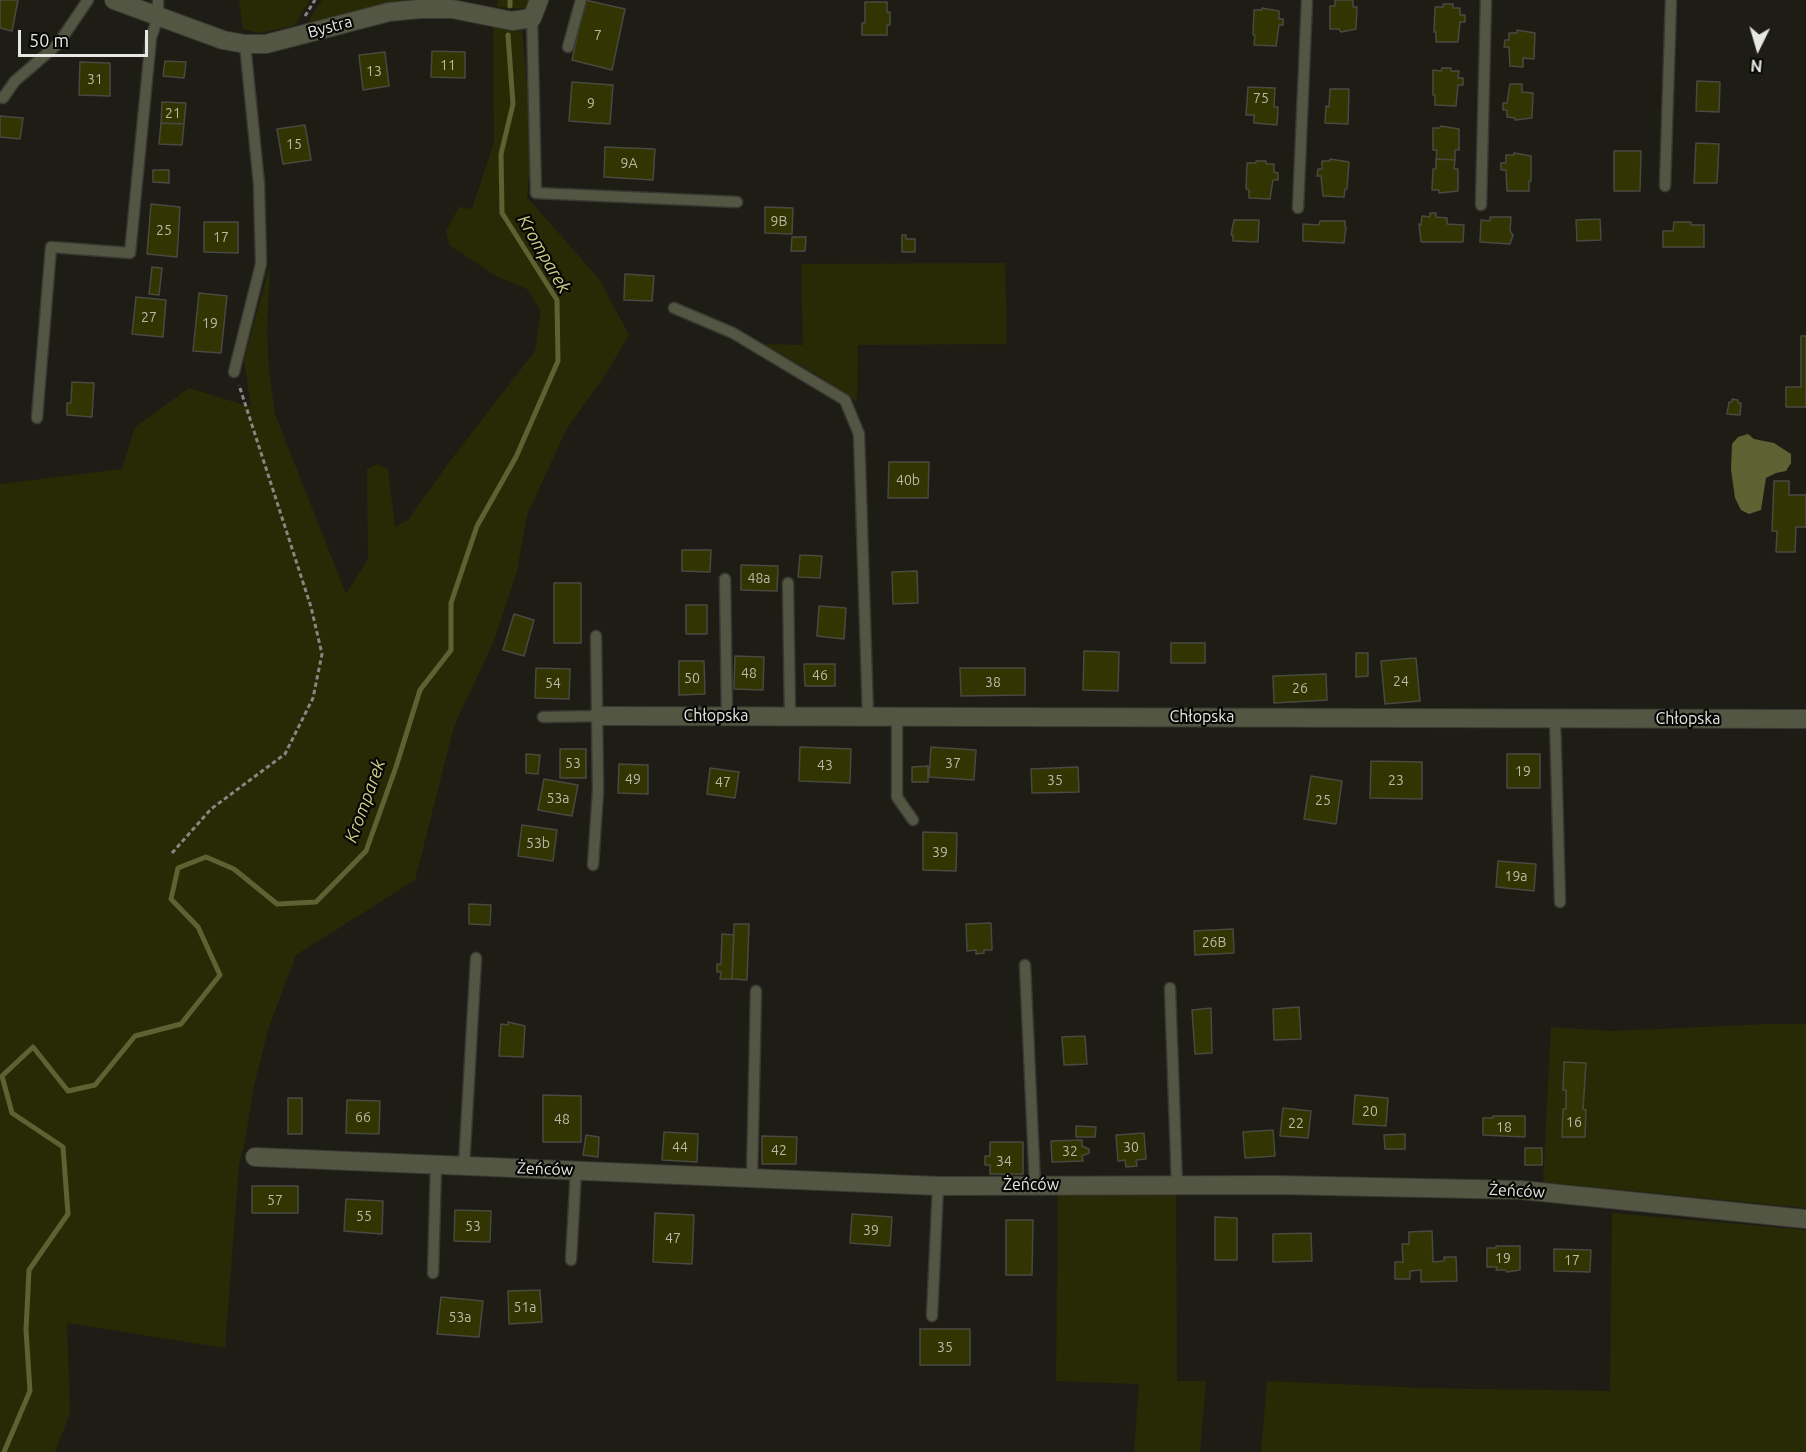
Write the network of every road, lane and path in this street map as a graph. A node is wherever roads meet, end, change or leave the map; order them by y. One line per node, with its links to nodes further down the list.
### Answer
1 (88, 0): 12 (lane)
2 (114, 0): 8 (street, Bystra)
3 (539, 0): 9 (street)
4 (581, 0): 11 (lane)
5 (1306, 0): 16 (lane)
6 (1486, 0): 15 (lane)
7 (1671, 0): 13 (lane)
8 (158, 9): 10 (street, Bystra); 19 (lane)
9 (532, 18): 10 (street, Bystra); 14 (lane)
10 (245, 44): 18 (lane)
11 (568, 47)
12 (3, 98)
13 (1665, 186)
14 (737, 201)
15 (1481, 205)
16 (1298, 208)
17 (674, 308): 27 (lane)
18 (234, 372): 32 (path)
19 (37, 418)
20 (724, 579): 24 (lane)
21 (788, 583): 25 (lane)
22 (596, 636): 23 (lane)
23 (598, 716): 24 (street, Chłopska); 26 (lane); 33 (lane)
24 (727, 716): 25 (street, Chłopska)
25 (790, 716): 27 (street, Chłopska)
26 (543, 717)
27 (868, 717): 28 (street, Chłopska)
28 (897, 717): 29 (street, Chłopska); 31 (lane)
29 (1555, 718): 30 (street, Chłopska); 34 (lane)
30 (1806, 719)
31 (913, 820)
32 (172, 853)
33 (593, 865)
34 (1560, 902)
35 (476, 958): 41 (lane)
36 (1025, 965): 44 (lane)
37 (1170, 988): 45 (lane)
38 (756, 991): 43 (lane)
39 (255, 1157): 40 (street, Żeńców)
40 (436, 1165): 41 (street, Żeńców); 49 (lane)
41 (464, 1166): 42 (street, Żeńców)
42 (576, 1170): 43 (street, Żeńców); 48 (lane)
43 (752, 1178): 46 (street, Żeńców)
44 (1035, 1185): 45 (street, Żeńców); 46 (street, Żeńców)
45 (1177, 1185): 47 (street, Żeńców)
46 (938, 1186): 50 (lane)
47 (1806, 1219)
48 (571, 1260)
49 (433, 1273)
50 (932, 1316)

